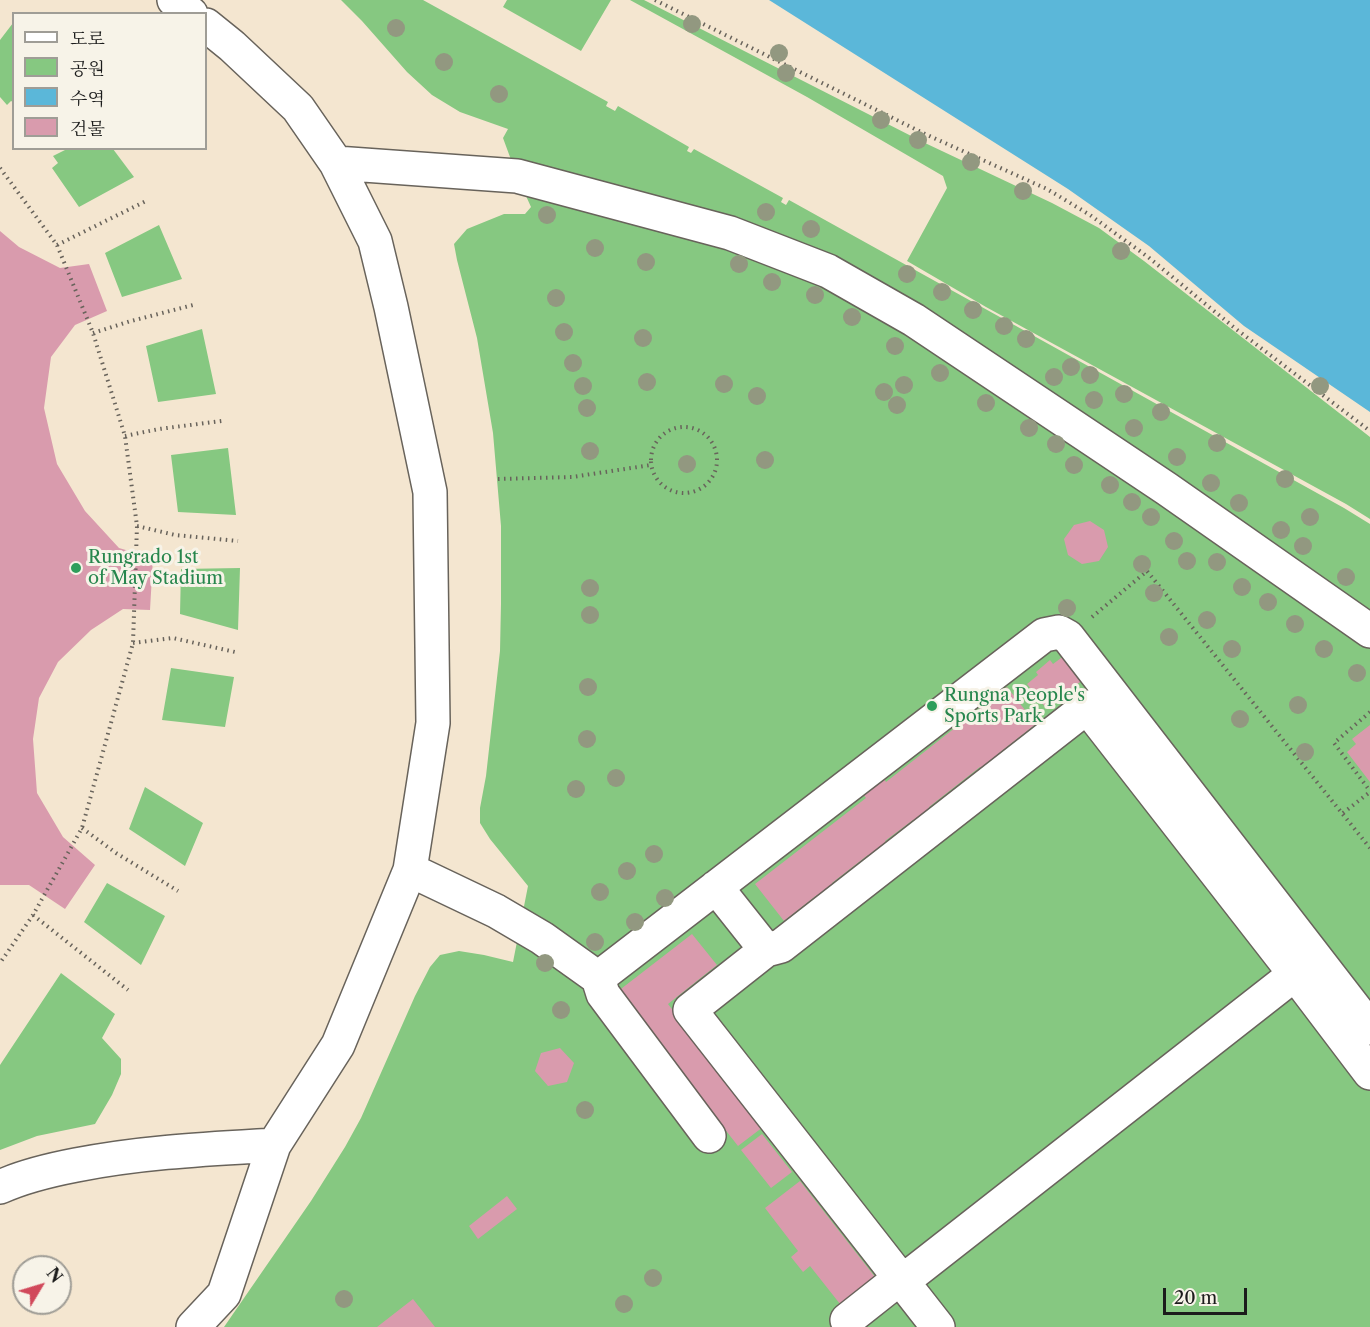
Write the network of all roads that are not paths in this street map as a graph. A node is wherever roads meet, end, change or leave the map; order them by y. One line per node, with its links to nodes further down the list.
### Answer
1 (174, 0): 2 (street)
2 (189, 12)
3 (207, 26): 4 (street)
4 (336, 163): 5 (street); 6 (street)
5 (1370, 631)
6 (410, 870): 10 (street); 14 (street)
7 (716, 887): 8 (street); 10 (street); 11 (street)
8 (766, 950): 9 (street); 16 (street)
9 (1295, 974): 12 (street); 16 (street)
10 (598, 978): 13 (street)
11 (1370, 1028)
12 (1370, 1073)
13 (709, 1136)
14 (274, 1146): 15 (street); 18 (street)
15 (0, 1187)
16 (903, 1281): 17 (street); 19 (street)
17 (847, 1320)
18 (193, 1327)
19 (938, 1327)

